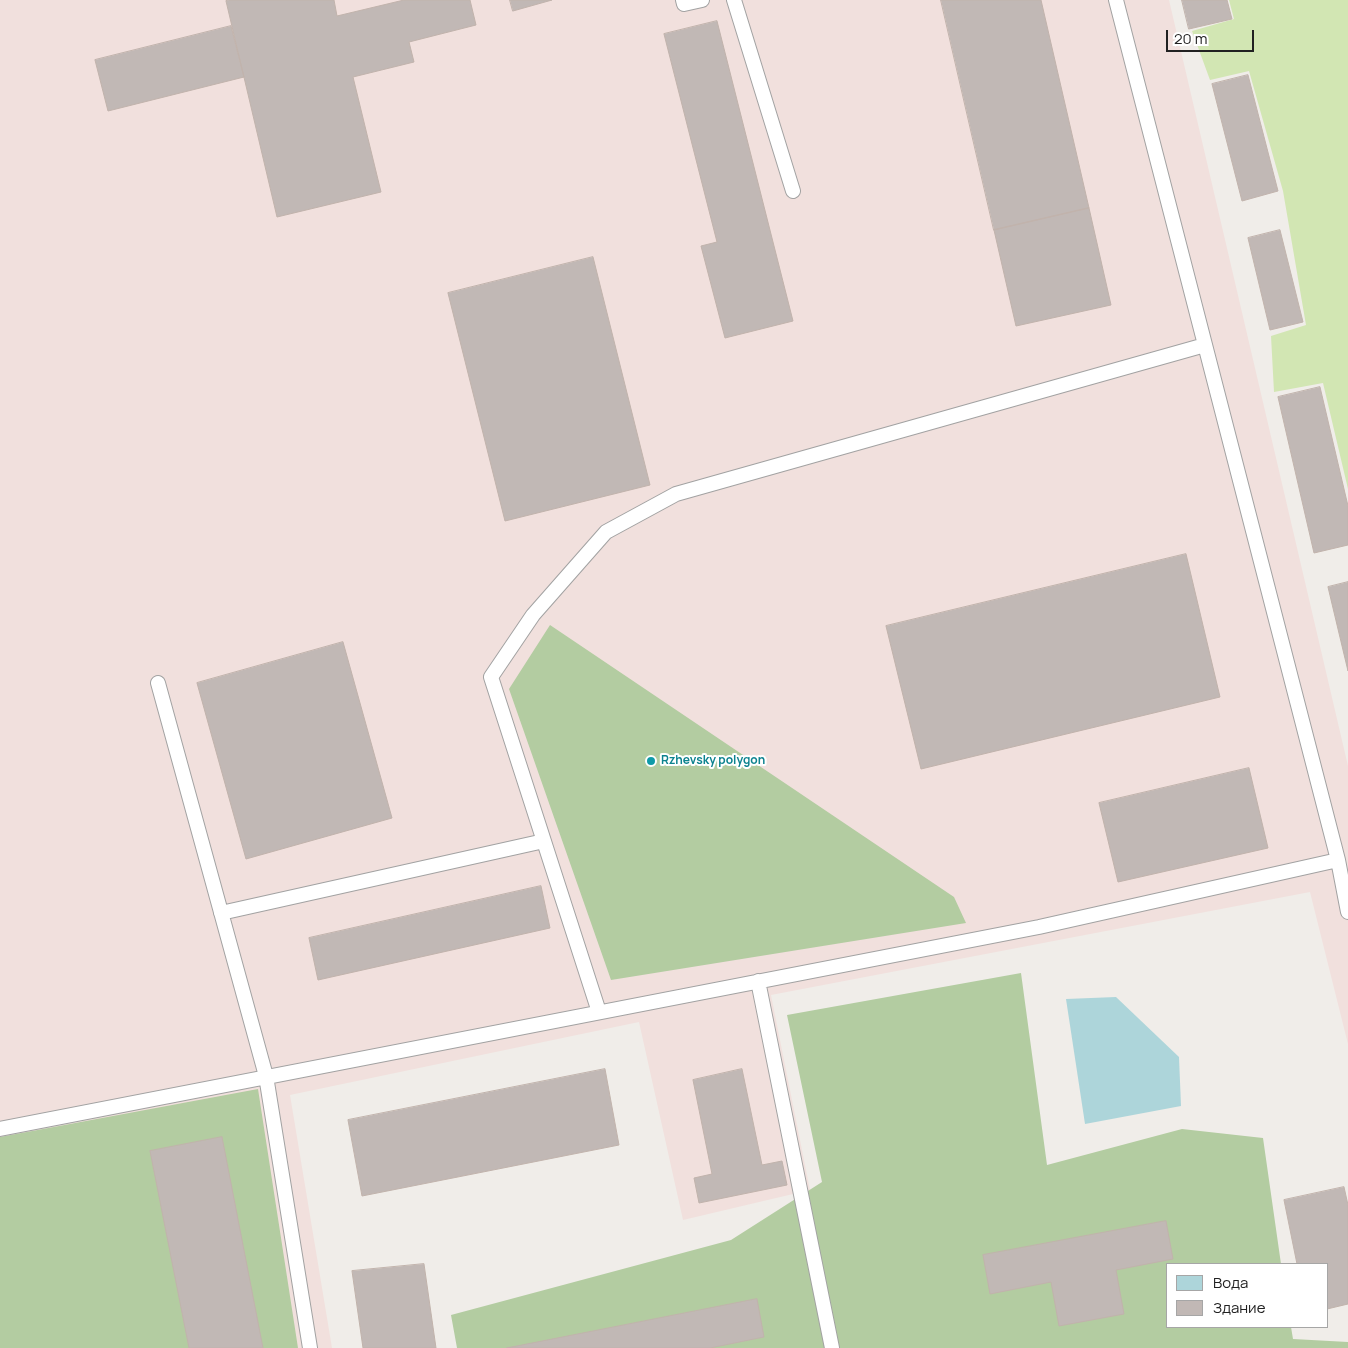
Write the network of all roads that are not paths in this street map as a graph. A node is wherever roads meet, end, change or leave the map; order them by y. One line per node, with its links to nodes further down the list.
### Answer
1 (683, 0): 2 (lane)
2 (702, 0)
3 (734, 0): 5 (lane)
4 (1116, 0): 6 (lane)
5 (793, 192)
6 (1205, 345): 8 (lane); 9 (lane)
7 (158, 683): 11 (lane)
8 (544, 841): 11 (lane); 13 (lane)
9 (1338, 860): 10 (lane); 12 (lane)
10 (1348, 912)
11 (221, 913): 14 (lane)
12 (758, 981): 13 (lane); 17 (lane)
13 (599, 1012): 14 (lane)
14 (266, 1076): 15 (lane); 16 (lane)
15 (0, 1129)
16 (310, 1348)
17 (832, 1348)

